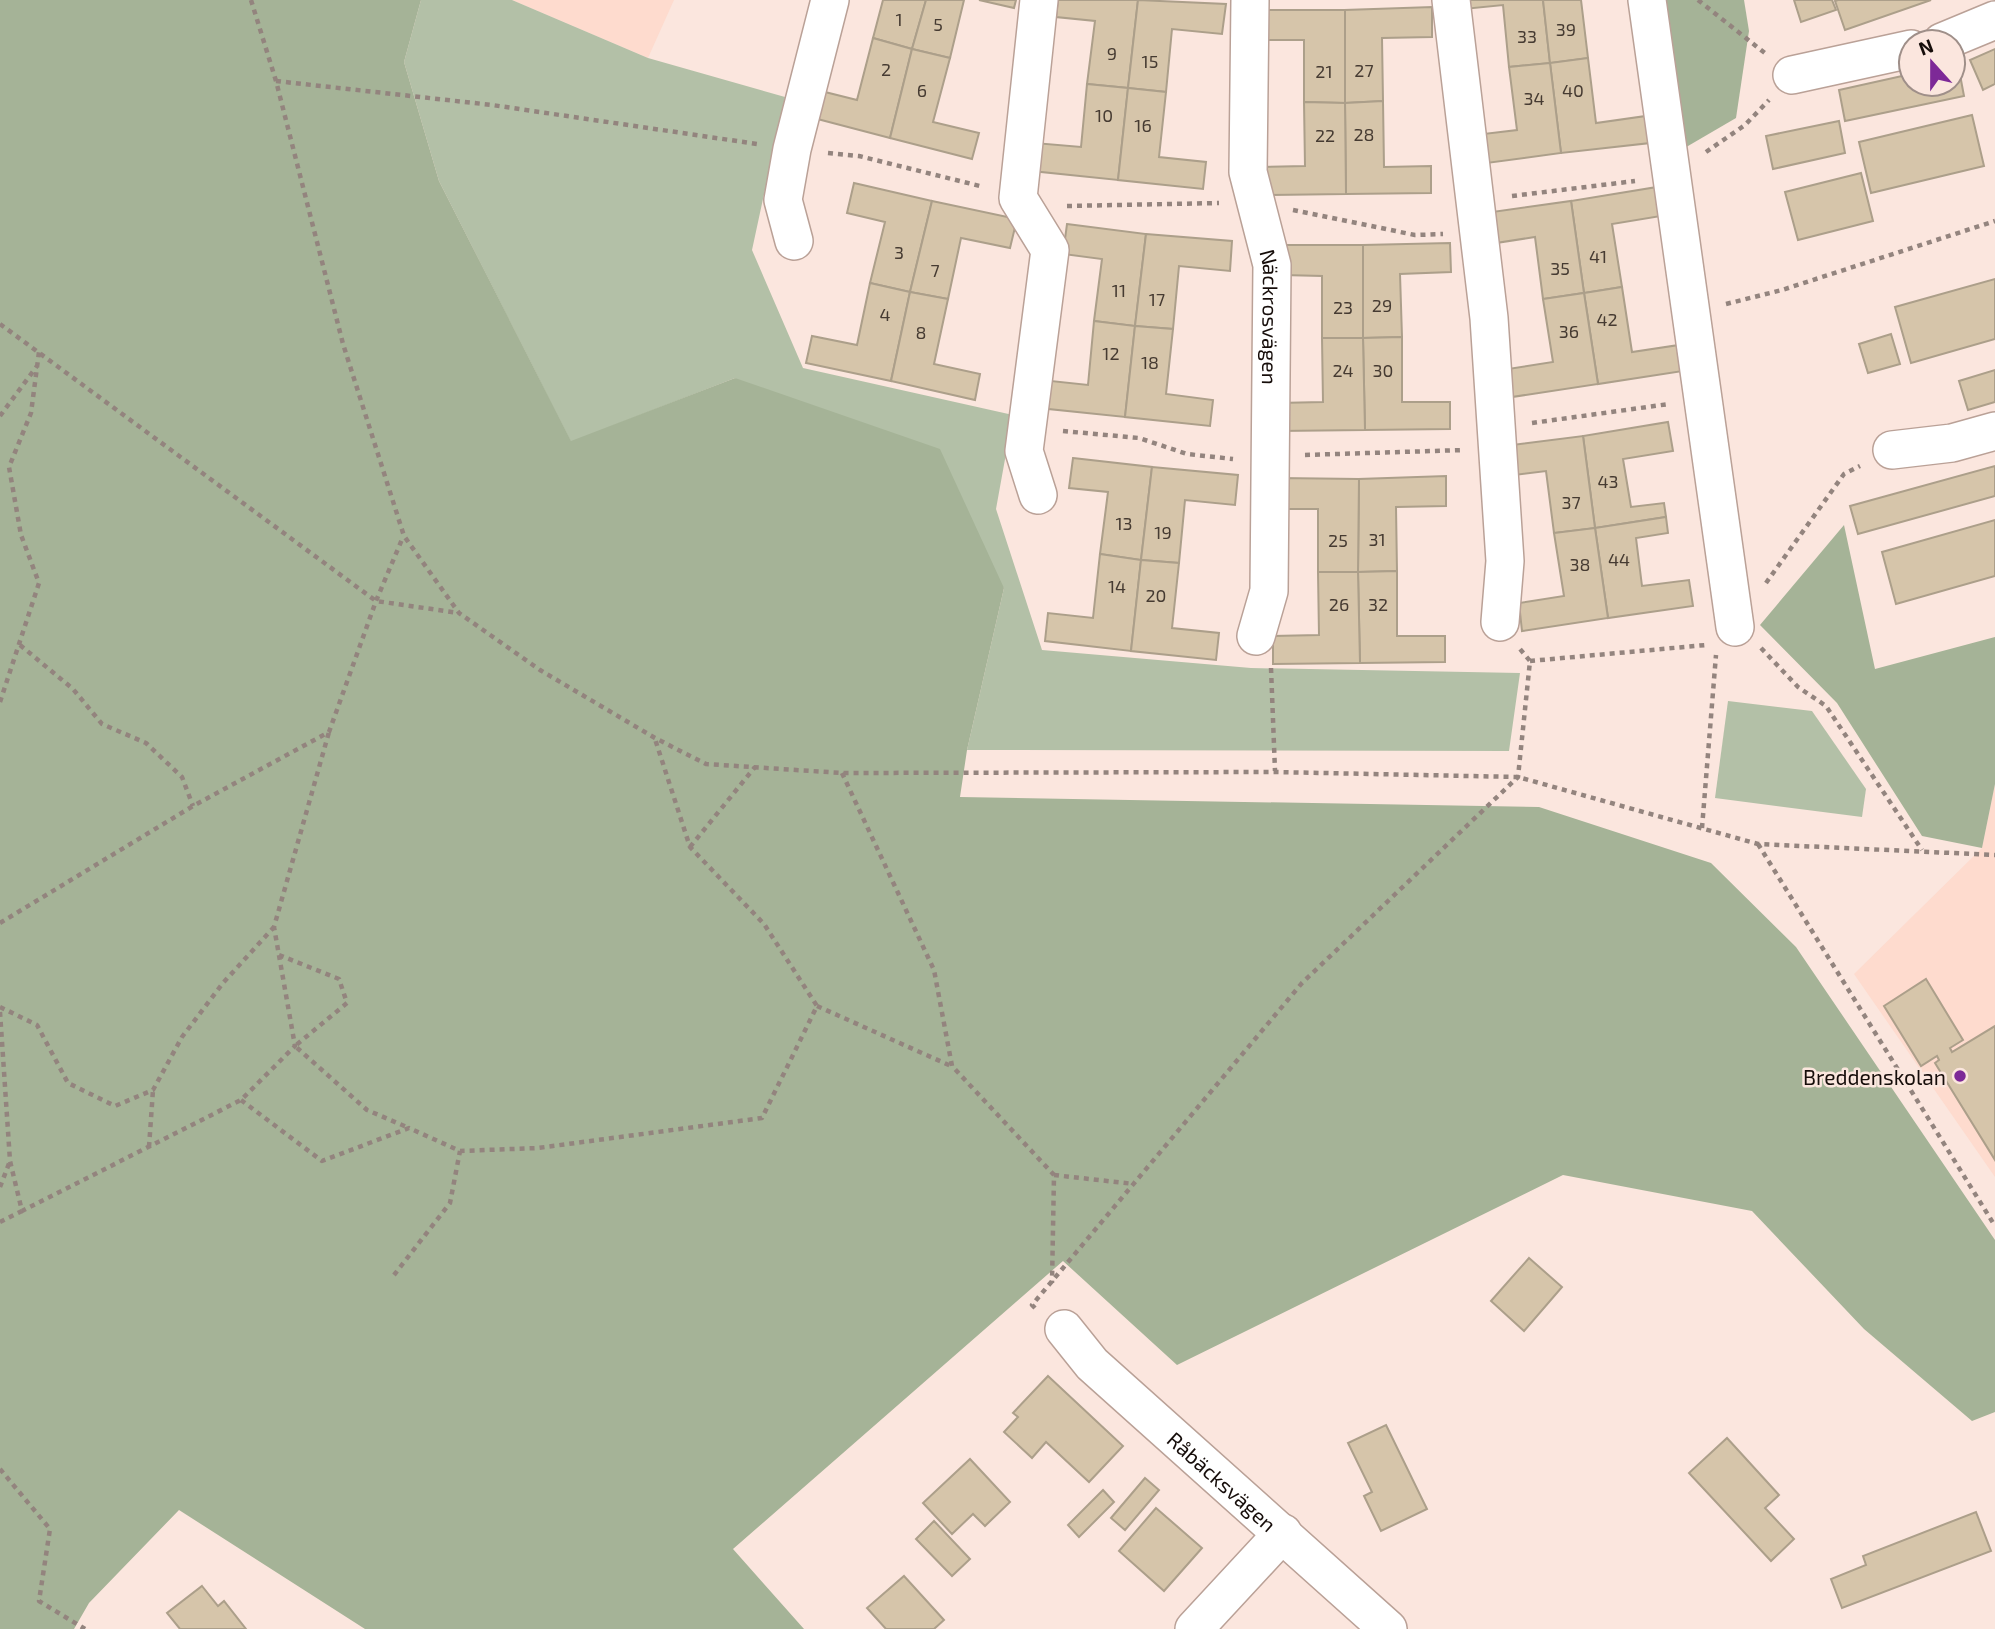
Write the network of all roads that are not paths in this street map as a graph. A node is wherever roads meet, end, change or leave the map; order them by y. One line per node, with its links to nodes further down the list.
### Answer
1 (830, 0): 10 (street)
2 (1039, 0): 13 (street)
3 (1250, 0): 16 (street, Näckrosvägen)
4 (1451, 0): 14 (street)
5 (1647, 0): 15 (street)
6 (1995, 20): 7 (street)
7 (1967, 32)
8 (1897, 52): 9 (street)
9 (1792, 75)
10 (794, 241)
11 (1995, 430): 12 (street)
12 (1892, 450)
13 (1038, 495)
14 (1500, 622)
15 (1726, 635)
16 (1256, 636)
17 (1064, 1329): 18 (street, Råbäcksvägen)
18 (1283, 1533): 19 (street); 20 (street, Råbäcksvägen)
19 (1194, 1629)
20 (1388, 1629)

